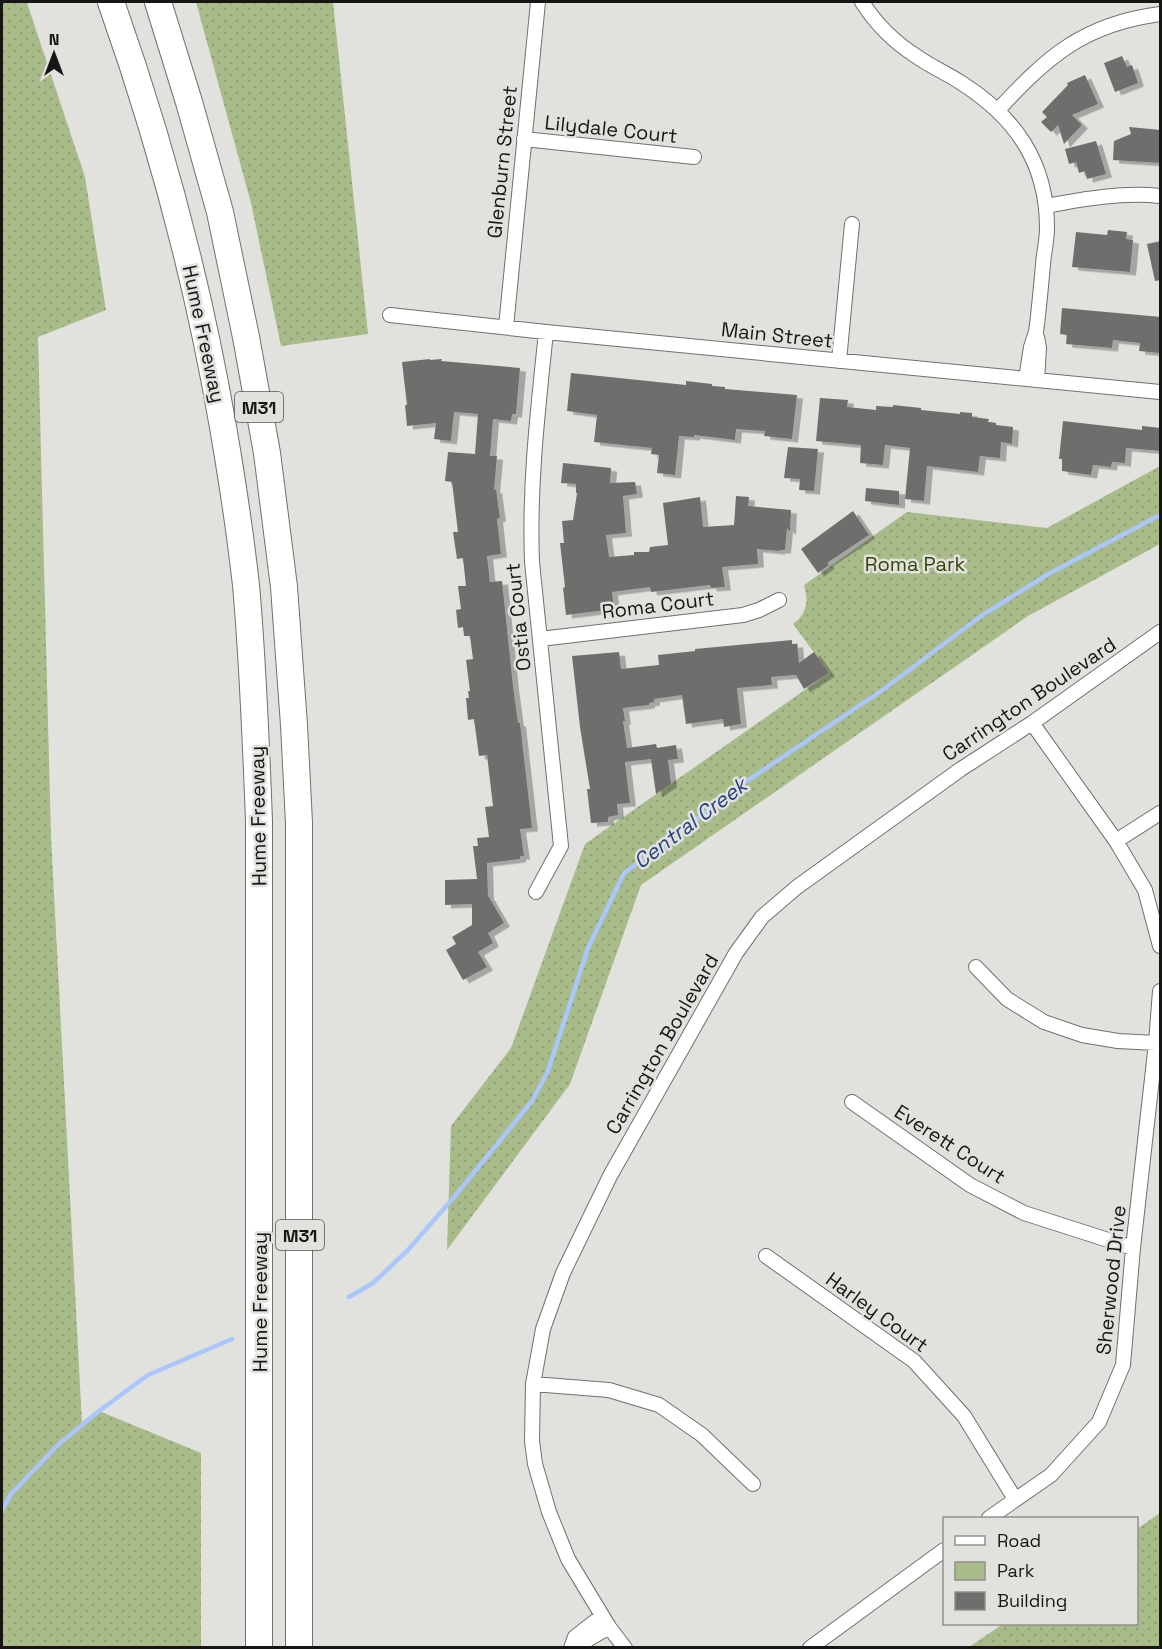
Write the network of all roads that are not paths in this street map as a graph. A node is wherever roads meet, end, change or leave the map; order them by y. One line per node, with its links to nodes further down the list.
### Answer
1 (111, 2): 38 (highway, Hume Freeway / M31)
2 (158, 2): 39 (highway, Hume Freeway / M31)
3 (538, 2): 7 (street, Glenburn Street)
4 (862, 2): 6 (street)
5 (1161, 14): 6 (street)
6 (998, 110): 10 (street)
7 (524, 139): 8 (street, Lilydale Court); 13 (street, Glenburn Street)
8 (694, 157)
9 (1161, 196): 10 (street)
10 (1046, 206): 16 (street)
11 (852, 224): 15 (street)
12 (390, 315): 13 (street, Main Street)
13 (506, 327): 14 (street, Main Street)
14 (546, 332): 15 (street, Main Street); 20 (street, Ostia Court)
15 (839, 361): 16 (street, Main Street)
16 (1032, 379): 17 (street, Main Street)
17 (1161, 392)
18 (779, 600): 20 (street, Roma Court)
19 (1161, 632): 21 (street, Carrington Boulevard)
20 (540, 639): 24 (street, Ostia Court)
21 (1032, 723): 23 (street); 32 (street, Carrington Boulevard)
22 (1161, 813): 23 (street)
23 (1116, 841): 25 (street)
24 (536, 892)
25 (1161, 946)
26 (976, 967): 28 (street)
27 (1161, 992): 28 (street, Sherwood Drive)
28 (1156, 1043): 30 (street, Sherwood Drive)
29 (852, 1102): 30 (street, Everett Court)
30 (1133, 1248): 34 (street, Sherwood Drive)
31 (766, 1256): 34 (street, Harley Court)
32 (533, 1384): 33 (street); 37 (street, Carrington Boulevard)
33 (753, 1484)
34 (1015, 1499): 35 (street, Sherwood Drive)
35 (990, 1517)
36 (943, 1551): 42 (street)
37 (606, 1621): 40 (street); 41 (street, Carrington Boulevard)
38 (259, 1647)
39 (299, 1647)
40 (572, 1647)
41 (625, 1647)
42 (810, 1647)

